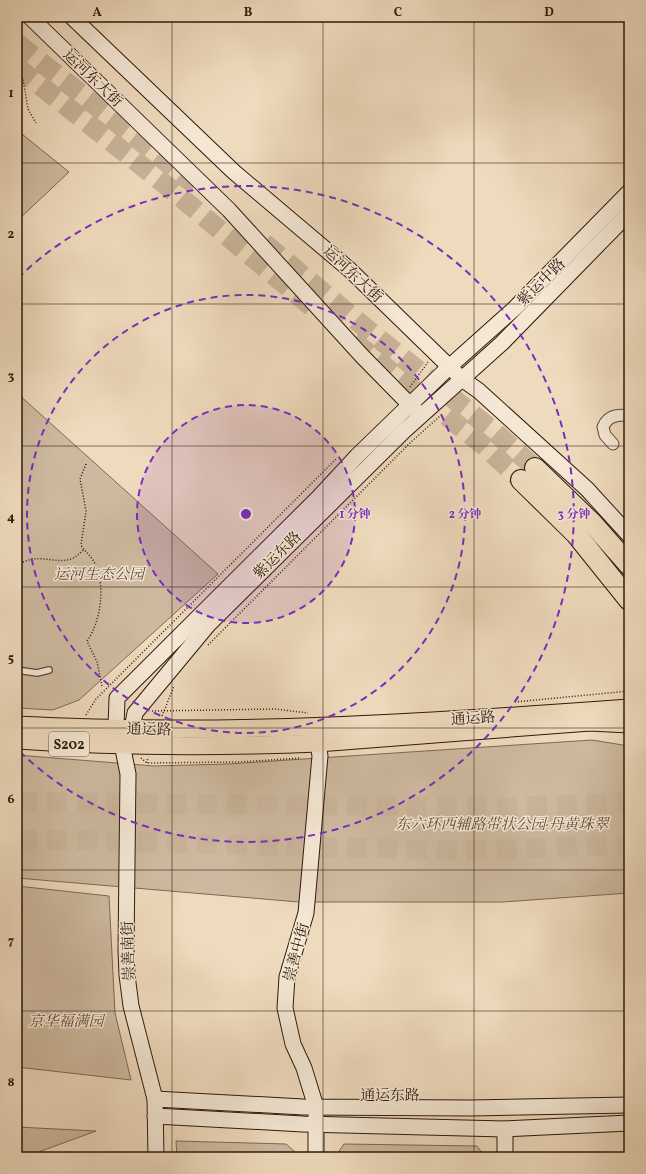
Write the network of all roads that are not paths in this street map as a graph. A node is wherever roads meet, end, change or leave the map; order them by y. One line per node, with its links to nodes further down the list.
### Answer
1 (30, 17): 9 (main road, 运河东大街)
2 (62, 17): 4 (main road)
3 (72, 17): 4 (main road, 运河东大街)
4 (85, 30): 7 (main road, 运河东大街)
5 (629, 192): 7 (main road, 紫运中路)
6 (629, 213): 8 (main road, 紫运中路)
7 (449, 367): 8 (main road, 运河东大街); 9 (main road, 紫运东路)
8 (462, 379): 11 (main road, 紫运东路); 13 (main road, 运河东大街)
9 (407, 400): 11 (main road, 运河东大街); 21 (main road, 紫运东路)
10 (629, 415): 12 (street)
11 (421, 416): 21 (main road, 紫运东路)
12 (613, 444)
13 (629, 534)
14 (629, 565): 15 (highway)
15 (629, 600)
16 (17, 670): 17 (lane)
17 (49, 670)
18 (629, 708): 21 (main road, 通运路)
19 (629, 724): 23 (main road, 通运路)
20 (17, 725): 21 (main road, S202)
21 (126, 728): 22 (main road, S202); 23 (main road, 通运路); 24 (main road, 崇善南街)
22 (17, 740)
23 (318, 743): 26 (main road, 崇善中街)
24 (155, 1099): 26 (main road, 通运东路); 27 (main road, 崇善南街)
25 (629, 1106): 26 (main road, 通运东路)
26 (316, 1107): 29 (main road, 崇善中街)
27 (155, 1116): 29 (main road, 通运东路); 31 (main road, 崇善南街)
28 (629, 1123): 30 (main road, 通运东路)
29 (316, 1124): 30 (main road, 通运东路); 32 (main road, 崇善中街)
30 (505, 1129): 33 (main road)
31 (156, 1157)
32 (316, 1157)
33 (505, 1157)

